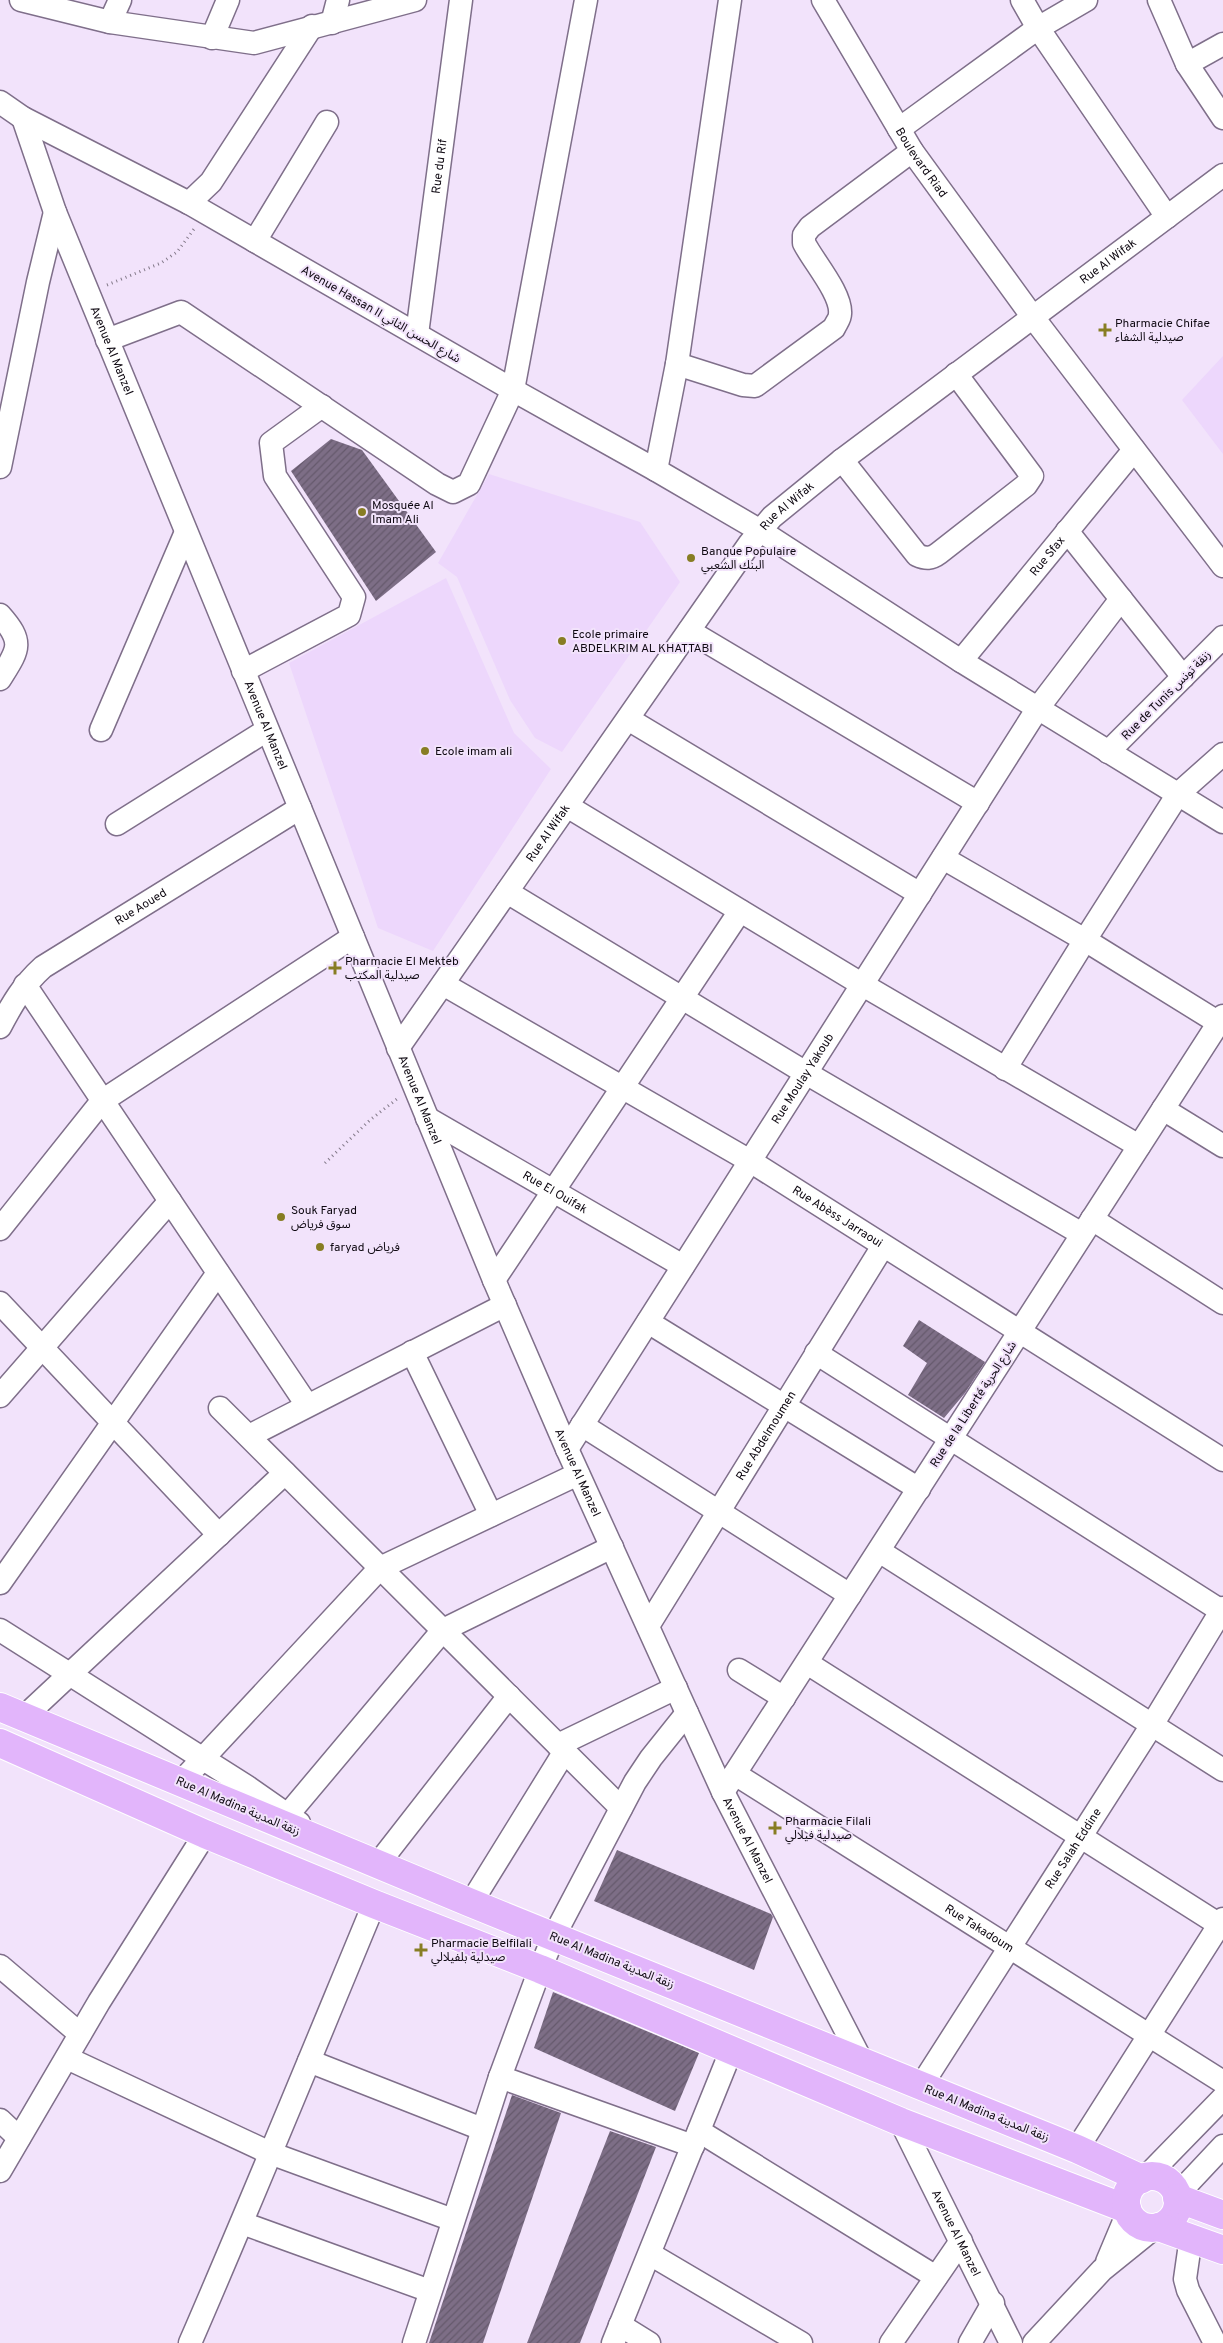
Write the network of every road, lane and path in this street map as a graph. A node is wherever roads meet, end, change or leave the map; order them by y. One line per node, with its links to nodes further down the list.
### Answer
1 (21, 0): 13 (street)
2 (120, 0): 13 (street)
3 (228, 0): 16 (street)
4 (338, 0): 14 (street)
5 (415, 0): 14 (street)
6 (461, 0): 32 (street, Rue du Rif)
7 (586, 0): 36 (street)
8 (730, 0): 34 (street)
9 (823, 0): 23 (street, Boulevard Riad)
10 (1022, 0): 15 (street)
11 (1086, 0): 15 (street)
12 (1159, 0): 18 (street)
13 (110, 22): 16 (street)
14 (322, 25): 16 (street); 26 (street)
15 (1038, 28): 23 (street); 28 (street)
16 (212, 38)
17 (1223, 44): 18 (street)
18 (1188, 64): 21 (street)
19 (0, 102): 20 (street, Avenue Hassan II شارع الحسن الثاني)
20 (23, 118): 26 (street, Avenue Hassan II شارع الحسن الثاني); 27 (street, Avenue Al Manzel)
21 (1223, 118)
22 (327, 122): 29 (street)
23 (899, 129): 24 (street, Boulevard Riad)
24 (912, 151): 31 (street, Boulevard Riad); 34 (street)
25 (1223, 175): 28 (street, Rue Al Wifak)
26 (197, 208): 29 (street, Avenue Hassan II شارع الحسن الثاني); 30 (path)
27 (55, 212): 30 (street, Avenue Al Manzel); 40 (street)
28 (1167, 217): 31 (street, Rue Al Wifak)
29 (255, 242): 32 (street, Avenue Hassan II شارع الحسن الثاني)
30 (88, 293): 33 (street, Avenue Al Manzel)
31 (1032, 316): 35 (street, Rue Al Wifak); 38 (street, Boulevard Riad)
32 (417, 334): 36 (street, Avenue Hassan II شارع الحسن الثاني)
33 (107, 340): 37 (street); 44 (street, Avenue Al Manzel)
34 (678, 364): 41 (street)
35 (956, 374): 39 (street, Rue Al Wifak); 39 (street)
36 (513, 390): 37 (street); 41 (street, Avenue Hassan II شارع الحسن الثاني)
37 (322, 406): 51 (street)
38 (1134, 450): 43 (street, Rue Sfax); 45 (street, Boulevard Riad)
39 (842, 460): 42 (street, Rue Al Wifak)
40 (0, 466)
41 (656, 470): 42 (street, Avenue Hassan II شارع الحسن الثاني)
42 (759, 530): 48 (street, Rue Al Wifak); 50 (street, Avenue Hassan II شارع الحسن الثاني)
43 (1067, 531): 46 (street); 50 (street, Rue Sfax)
44 (186, 532): 51 (street, Avenue Al Manzel); 56 (street)
45 (1221, 558)
46 (1121, 599): 52 (street); 54 (street, Rue Moulay Yakoub)
47 (0, 615): 53 (street)
48 (689, 631): 55 (street, Rue Al Wifak); 61 (street)
49 (1223, 638): 52 (street, Rue de Tunis زنقة تونس)
50 (962, 661): 54 (street, Avenue Hassan II شارع الحسن الثاني)
51 (244, 671): 57 (street, Avenue Al Manzel)
52 (1183, 677): 58 (street, Rue de Tunis زنقة تونس)
53 (0, 680)
54 (1038, 708): 58 (street, Avenue Hassan II شارع الحسن الثاني); 61 (street, Rue Moulay Yakoub)
55 (628, 719): 62 (street, Rue Al Wifak); 68 (street)
56 (101, 730)
57 (267, 730): 63 (street, Avenue Al Manzel); 65 (street)
58 (1108, 752): 60 (street, Avenue Hassan II شارع الحسن الثاني)
59 (1223, 754): 60 (street)
60 (1178, 794): 64 (street, Avenue Hassan II شارع الحسن الثاني); 71 (street)
61 (978, 802): 66 (street, Rue Moulay Yakoub)
62 (567, 806): 67 (street, Rue Al Wifak); 69 (street)
63 (300, 808): 70 (street, Avenue Al Manzel); 73 (street, Rue Aoued)
64 (1223, 822)
65 (117, 824)
66 (943, 858): 68 (street, Rue Moulay Yakoub); 71 (street)
67 (507, 892): 72 (street, Rue Al Wifak); 75 (street)
68 (920, 894): 74 (street, Rue Moulay Yakoub)
69 (740, 911): 74 (street); 75 (street)
70 (353, 936): 78 (street, Avenue Al Manzel); 83 (street)
71 (1085, 940): 76 (street); 79 (street)
72 (443, 984): 78 (street, Rue Al Wifak); 82 (street, Rue Abèss Jarraoui)
73 (24, 985): 77 (street, Rue Aoued); 83 (street)
74 (863, 985): 79 (street); 80 (street, Rue Moulay Yakoub)
75 (682, 998): 80 (street); 82 (street)
76 (1221, 1019): 84 (street, Rue de la Liberté شارع الحرية)
77 (0, 1027)
78 (398, 1048): 81 (street, Avenue Al Manzel)
79 (1005, 1068): 86 (street)
80 (806, 1072): 88 (street, Rue Moulay Yakoub); 92 (street)
81 (414, 1088): 85 (street, Avenue Al Manzel); 89 (path)
82 (622, 1088): 88 (street, Rue Abèss Jarraoui); 90 (street)
83 (102, 1101): 91 (street); 93 (street)
84 (1163, 1109): 86 (street, Rue de la Liberté شارع الحرية); 87 (street)
85 (427, 1118): 90 (street, Rue El Ouifak); 97 (street, Avenue Al Manzel)
86 (1139, 1146): 92 (street, Rue de la Liberté شارع الحرية)
87 (1223, 1146)
88 (750, 1161): 94 (street, Rue Abèss Jarraoui); 95 (street, Rue Moulay Yakoub)
89 (326, 1163)
90 (554, 1190): 95 (street, Rue El Ouifak); 97 (street)
91 (170, 1200): 96 (street); 103 (street)
92 (1087, 1227): 99 (street); 102 (street, Rue de la Liberté شارع الحرية)
93 (0, 1229)
94 (883, 1246): 102 (street, Rue Abèss Jarraoui); 105 (street, Rue Abdelmoumen)
95 (683, 1266): 101 (street, Rue Moulay Yakoub)
96 (218, 1273): 107 (street); 110 (street)
97 (494, 1280): 100 (street, Avenue Al Manzel)
98 (0, 1303): 103 (street)
99 (1223, 1303)
100 (505, 1305): 104 (street); 114 (street, Avenue Al Manzel)
101 (648, 1322): 108 (street); 111 (street, Rue Moulay Yakoub)
102 (1020, 1332): 113 (street, Rue de la Liberté شارع الحرية); 115 (street, Rue Abèss Jarraoui)
103 (42, 1348): 106 (street); 110 (street)
104 (412, 1352): 107 (street); 120 (street)
105 (816, 1353): 108 (street, Rue Abdelmoumen); 113 (street)
106 (0, 1396)
107 (307, 1405): 112 (street)
108 (785, 1405): 118 (street); 119 (street, Rue Abdelmoumen)
109 (220, 1408): 112 (street)
110 (113, 1423): 121 (street); 125 (street)
111 (582, 1425): 114 (street, Rue Moulay Yakoub); 119 (street)
112 (249, 1436): 116 (street)
113 (950, 1439): 118 (street, Rue de la Liberté شارع الحرية); 127 (street)
114 (567, 1449): 117 (street, Avenue Al Manzel)
115 (1223, 1460)
116 (285, 1473): 121 (street); 124 (street)
117 (578, 1474): 120 (street); 122 (street, Avenue Al Manzel)
118 (919, 1489): 123 (street, Rue de la Liberté شارع الحرية)
119 (720, 1511): 126 (street); 128 (street, Rue Abdelmoumen)
120 (491, 1515): 124 (street)
121 (219, 1535): 133 (street)
122 (612, 1547): 128 (street, Avenue Al Manzel); 130 (street)
123 (879, 1551): 126 (street, Rue de la Liberté شارع الحرية); 139 (street)
124 (380, 1568): 130 (street); 142 (street)
125 (0, 1583)
126 (850, 1595): 131 (street, Rue de la Liberté شارع الحرية)
127 (1222, 1611): 139 (street, Rue Salah Eddine)
128 (648, 1626): 134 (street, Avenue Al Manzel)
129 (0, 1630): 133 (street)
130 (443, 1630): 135 (street); 147 (street)
131 (807, 1663): 136 (street, Rue de la Liberté شارع الحرية); 149 (street)
132 (739, 1670): 136 (street)
133 (71, 1674): 137 (street); 142 (street)
134 (676, 1688): 138 (street, Avenue Al Manzel); 140 (street)
135 (510, 1696): 140 (street); 150 (street)
136 (784, 1698): 145 (street, Rue de la Liberté شارع الحرية)
137 (12, 1712): 144 (main road, Rue Al Madina زنقة المدينة)
138 (687, 1713): 145 (street, Avenue Al Manzel); 146 (street)
139 (1152, 1724): 143 (street); 149 (street, Rue Salah Eddine)
140 (562, 1748): 146 (street); 151 (street)
141 (3, 1750): 148 (main road)
142 (204, 1758): 144 (street); 147 (street)
143 (1223, 1770)
144 (181, 1782): 147 (main road, Rue Al Madina زنقة المدينة)
145 (729, 1783): 155 (street, Rue Takadoum); 163 (street, Avenue Al Manzel)
146 (622, 1808): 154 (street)
147 (284, 1819): 150 (main road, Rue Al Madina زنقة المدينة)
148 (205, 1834): 152 (main road); 158 (street)
149 (1080, 1835): 153 (street); 155 (street, Rue Salah Eddine)
150 (378, 1864): 151 (main road, Rue Al Madina زنقة المدينة)
151 (471, 1903): 154 (main road, Rue Al Madina زنقة المدينة)
152 (374, 1904): 157 (main road); 162 (street)
153 (1222, 1923): 159 (street)
154 (554, 1936): 157 (street); 163 (main road, Rue Al Madina زنقة المدينة)
155 (1009, 1946): 159 (street, Rue Takadoum); 166 (street, Rue Salah Eddine)
156 (0, 1966): 158 (street)
157 (540, 1969): 160 (main road); 164 (street)
158 (80, 2034): 161 (street)
159 (1149, 2034): 165 (street, Rue Takadoum); 174 (street)
160 (731, 2051): 169 (main road); 172 (street)
161 (67, 2058): 171 (street); 175 (street)
162 (309, 2061): 170 (street); 175 (street)
163 (862, 2062): 166 (main road, Rue Al Madina زنقة المدينة)
164 (500, 2077): 170 (street); 172 (street)
165 (1223, 2082)
166 (921, 2086): 174 (main road, Rue Al Madina زنقة المدينة)
167 (1223, 2098): 177 (street)
168 (0, 2120): 171 (street)
169 (901, 2122): 179 (main road); 185 (street, Avenue Al Manzel)
170 (482, 2130): 181 (street)
171 (19, 2138): 176 (street)
172 (696, 2139): 187 (street); 189 (street)
173 (1223, 2146): 178 (street)
174 (1076, 2149): 177 (main road, Rue Al Madina زنقة المدينة)
175 (270, 2154): 181 (street); 182 (street)
176 (0, 2171)
177 (1144, 2178): 178 (main road); 179 (main road)
178 (1177, 2196): 180 (main road); 183 (main road)
179 (1128, 2210): 183 (main road); 188 (street)
180 (1223, 2215)
181 (453, 2220): 190 (street)
182 (242, 2224): 190 (street); 193 (street)
183 (1156, 2228): 184 (main road); 188 (street)
184 (1191, 2237): 186 (main road); 201 (street)
185 (961, 2241): 189 (street); 191 (street, Avenue Al Manzel)
186 (1223, 2250)
187 (650, 2254): 192 (street); 196 (street)
188 (1102, 2270): 200 (street)
189 (936, 2277): 197 (street)
190 (430, 2291): 194 (street)
191 (993, 2303): 198 (street); 199 (street, Avenue Al Manzel)
192 (616, 2334): 195 (street)
193 (190, 2343)
194 (414, 2343)
195 (649, 2343)
196 (801, 2343)
197 (890, 2343)
198 (970, 2343)
199 (1011, 2343)
200 (1034, 2343)
201 (1215, 2343)

